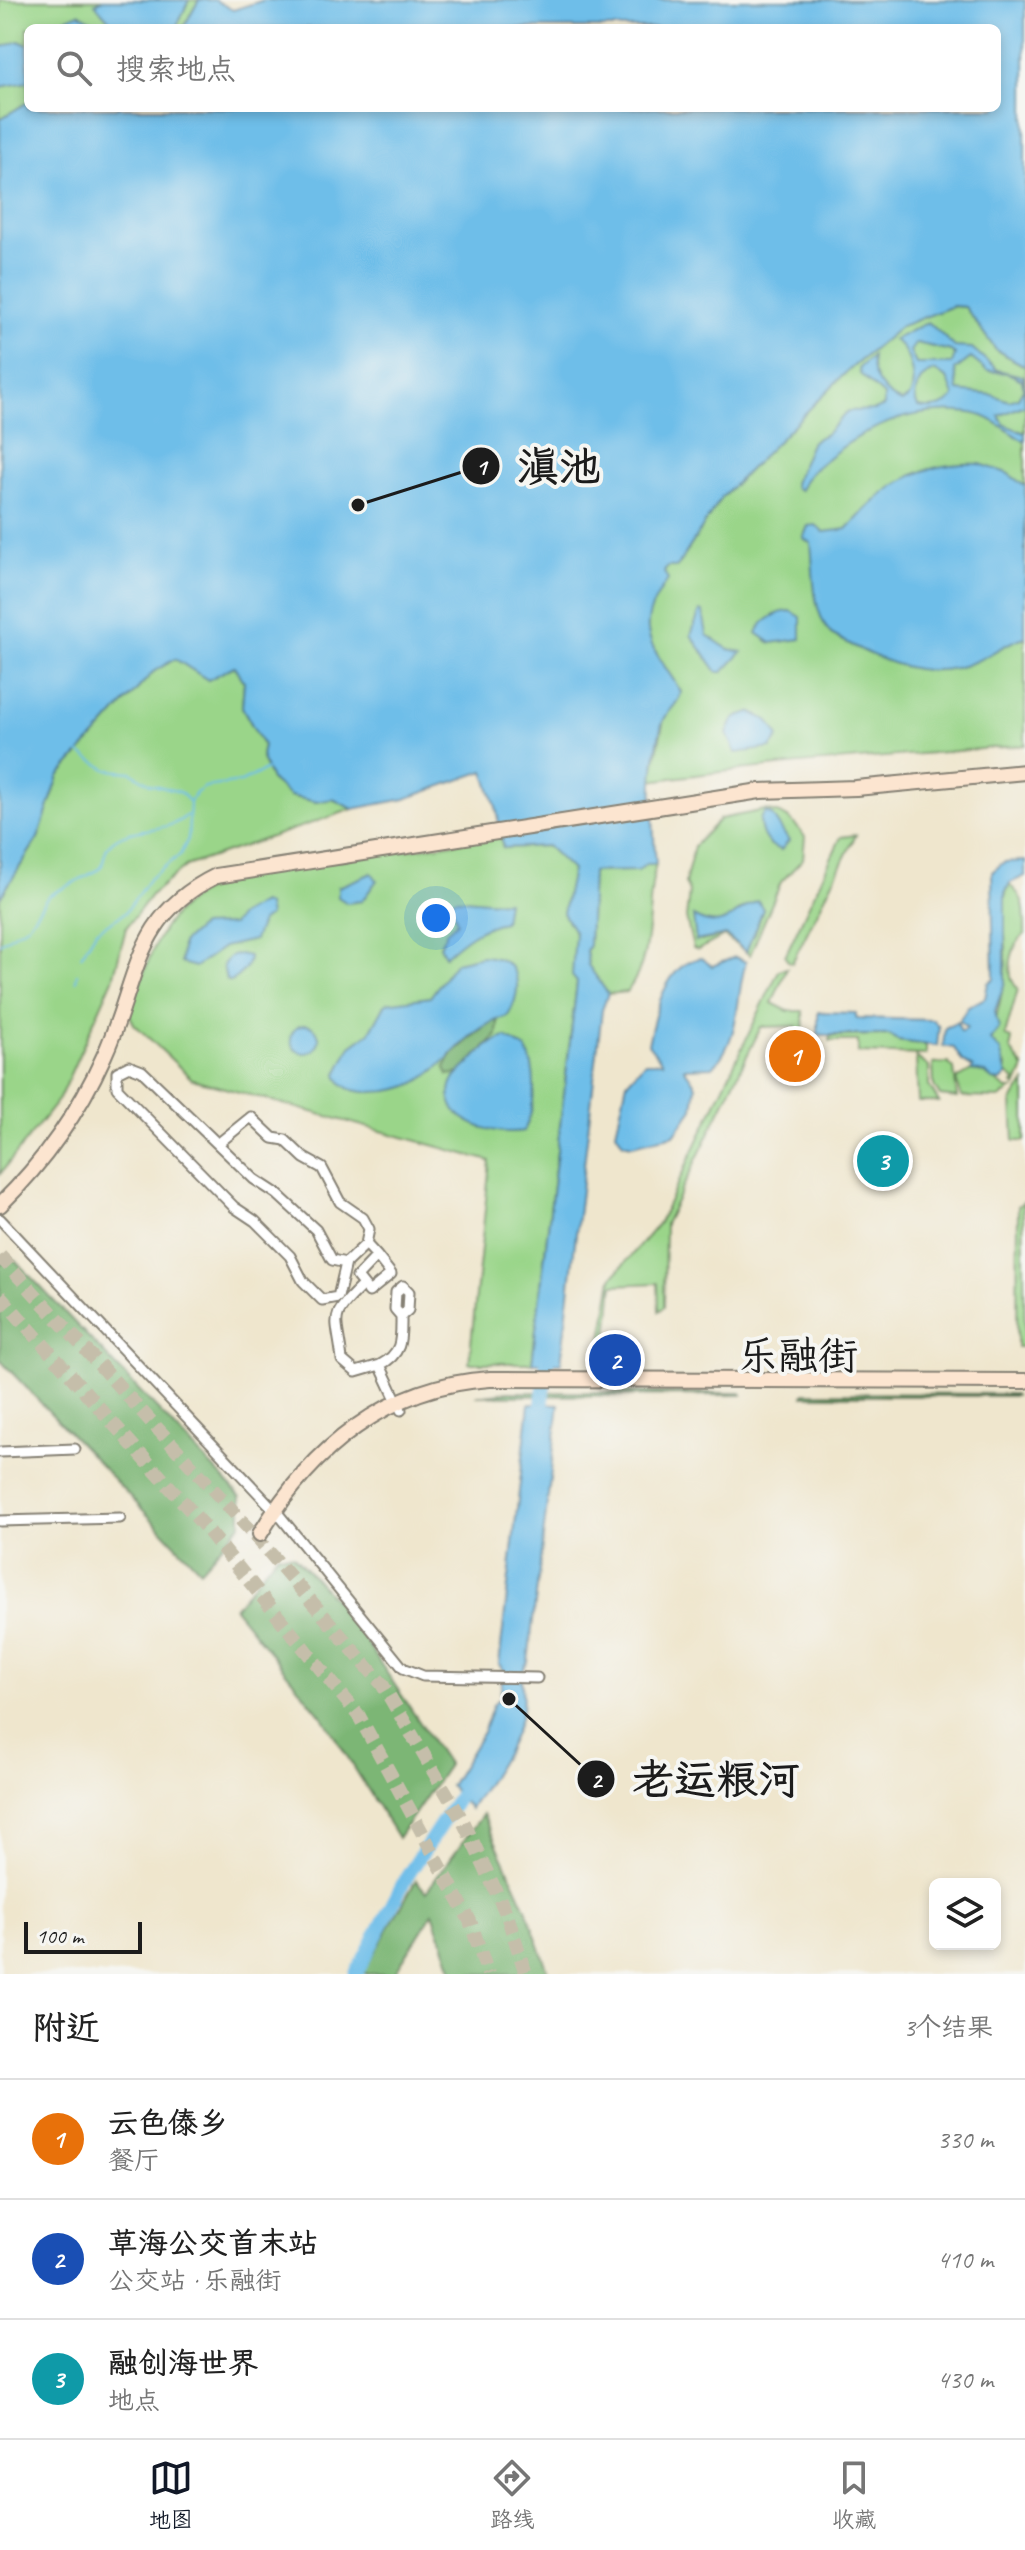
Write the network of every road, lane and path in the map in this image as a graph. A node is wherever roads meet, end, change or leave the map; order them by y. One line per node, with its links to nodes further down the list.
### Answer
1 (1025, 772): 3 (street)
2 (219, 1143): 5 (street); 7 (street); 7 (street)
3 (0, 1205)
4 (0, 1219): 17 (street)
5 (366, 1244): 6 (street); 7 (street)
6 (377, 1256): 8 (street); 8 (street)
7 (346, 1263)
8 (363, 1285): 10 (street)
9 (401, 1316): 10 (street)
10 (380, 1365): 14 (street)
11 (1025, 1381): 12 (street, 乐融街)
12 (571, 1383): 13 (street, 乐融街); 14 (street)
13 (1025, 1389)
14 (400, 1405): 17 (street)
15 (75, 1449): 16 (street)
16 (0, 1452)
17 (277, 1513): 20 (street)
18 (120, 1518): 19 (street)
19 (0, 1521)
20 (537, 1678)

